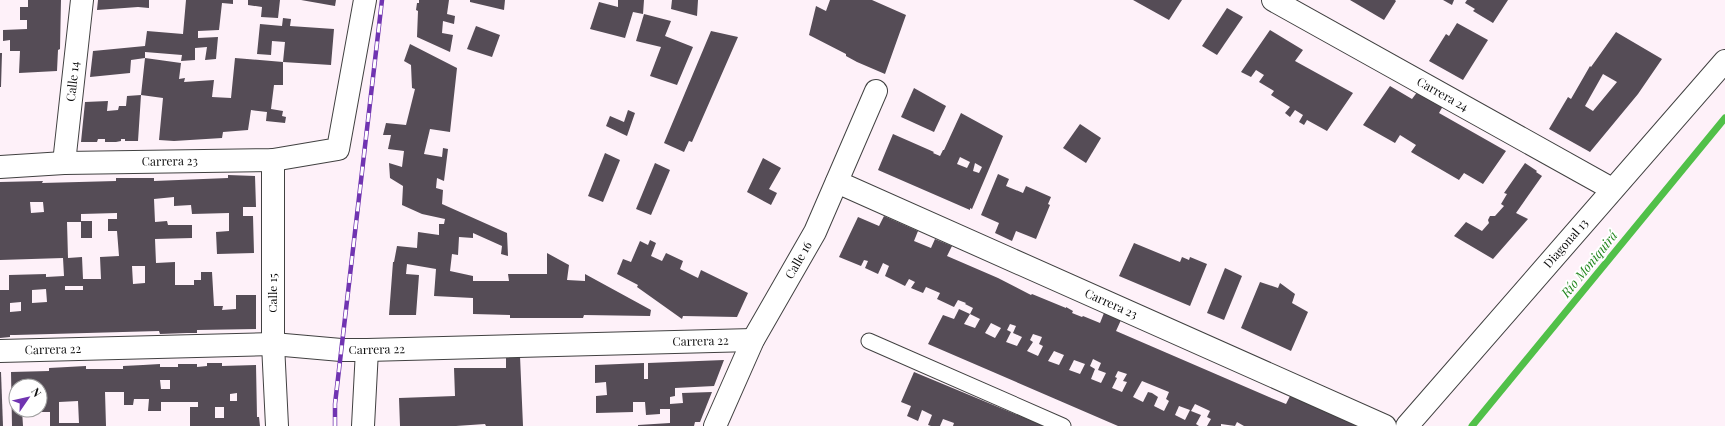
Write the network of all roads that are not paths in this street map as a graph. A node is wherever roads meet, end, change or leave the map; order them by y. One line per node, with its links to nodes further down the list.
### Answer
1 (82, 0): 7 (street, Calle 14)
2 (365, 0): 6 (street, Carrera 23)
3 (1273, 0): 10 (street, Carrera 24)
4 (1725, 61): 10 (street, Diagonal 13)
5 (876, 91): 9 (street, Calle 16)
6 (273, 160): 7 (street, Carrera 23); 13 (street, Calle 15)
7 (64, 163): 8 (street, Carrera 23)
8 (0, 167)
9 (837, 182): 11 (street, Calle 16); 20 (street, Carrera 23)
10 (1612, 189): 21 (street, Diagonal 13)
11 (753, 340): 14 (street, Carrera 22); 18 (street, Calle 16)
12 (869, 341): 19 (lane)
13 (273, 344): 14 (street, Carrera 22); 15 (street, Carrera 22); 16 (street, Calle 15)
14 (367, 350): 17 (street)
15 (0, 351)
16 (277, 426)
17 (363, 426)
18 (715, 426)
19 (1063, 426)
20 (1385, 426)
21 (1407, 426)

